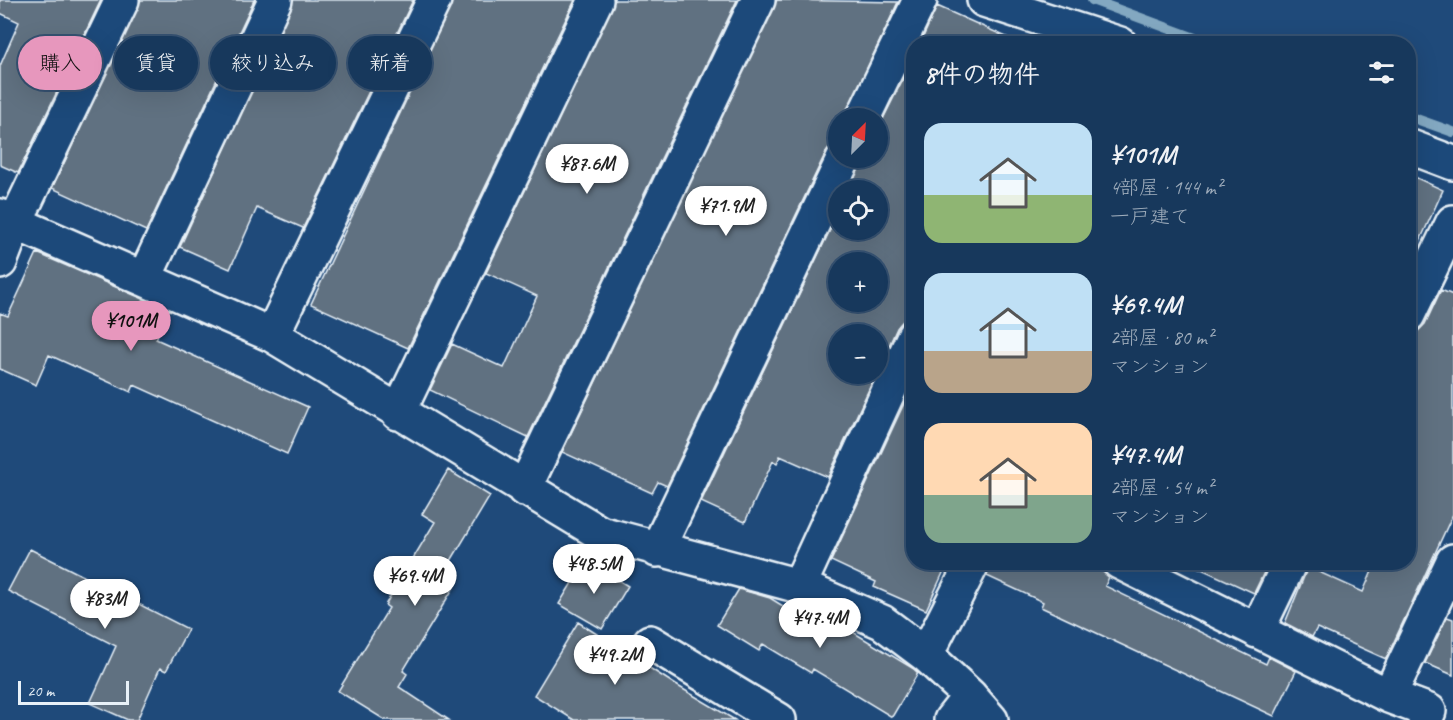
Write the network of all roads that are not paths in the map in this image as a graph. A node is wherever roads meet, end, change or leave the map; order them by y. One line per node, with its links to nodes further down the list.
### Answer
1 (122, 0): 14 (street)
2 (275, 0): 17 (street)
3 (434, 0): 19 (street)
4 (596, 0): 21 (street)
5 (758, 0): 22 (street)
6 (920, 0): 10 (street)
7 (984, 0): 8 (street)
8 (1053, 33): 9 (street)
9 (1071, 36)
10 (868, 108)
11 (1416, 149): 12 (street)
12 (1453, 163)
13 (839, 168): 23 (street)
14 (8, 219): 16 (street); 17 (street)
15 (1453, 222): 18 (street)
16 (0, 262)
17 (144, 279): 19 (street)
18 (1416, 298)
19 (272, 335): 21 (street)
20 (906, 353): 28 (street)
21 (398, 413): 22 (street)
22 (525, 489): 23 (street)
23 (657, 550): 28 (street)
24 (1453, 561): 32 (street)
25 (969, 570): 31 (street)
26 (1138, 570): 29 (street)
27 (1286, 570): 29 (street)
28 (799, 586): 31 (street)
29 (1257, 631): 32 (street)
30 (650, 642): 34 (street)
31 (926, 655): 33 (street)
32 (1389, 696): 35 (street)
33 (971, 712)
34 (779, 720)
35 (1425, 720)

